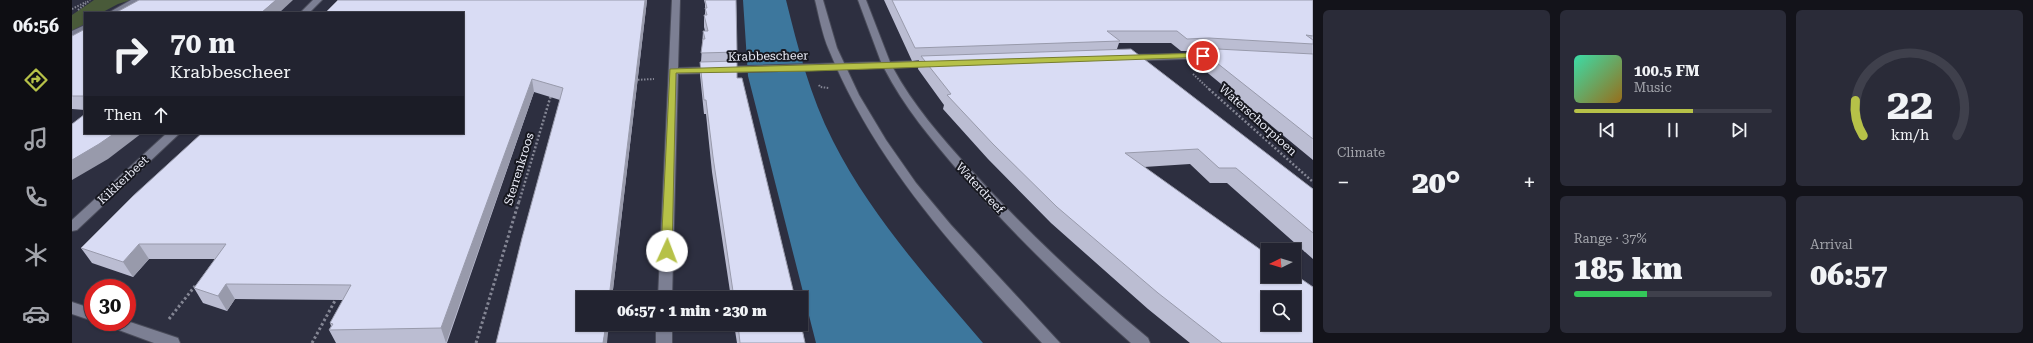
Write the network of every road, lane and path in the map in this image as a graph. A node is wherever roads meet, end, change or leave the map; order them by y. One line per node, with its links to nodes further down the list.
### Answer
1 (90, 0): 7 (path); 10 (path)
2 (136, 0): 8 (street)
3 (318, 0): 9 (street)
4 (676, 0): 19 (street)
5 (819, 0): 17 (street)
6 (862, 0): 16 (street, Waterdreef)
7 (72, 9)
8 (114, 12)
9 (305, 12)
10 (72, 14)
11 (84, 28): 12 (street)
12 (72, 34)
13 (1219, 56): 14 (street)
14 (1117, 58)
15 (942, 63): 16 (street, Krabbescheer)
16 (887, 65): 17 (street, Krabbescheer); 40 (street, Waterdreef)
17 (841, 67): 19 (street, Krabbescheer); 39 (street)
18 (1198, 73): 23 (path, Waterschorpioen)
19 (672, 75): 20 (path); 28 (street)
20 (633, 80)
21 (552, 89): 37 (path, Sterrenkroos)
22 (173, 134): 24 (street, Kikkerbeet)
23 (1313, 182)
24 (72, 227)
25 (1312, 249): 26 (path)
26 (1301, 251)
27 (199, 281): 34 (path)
28 (665, 291)
29 (338, 294): 36 (path)
30 (72, 308): 31 (street)
31 (84, 312)
32 (136, 330): 34 (street)
33 (664, 331): 38 (street)
34 (155, 336): 35 (street)
35 (172, 343)
36 (312, 343)
37 (476, 343)
38 (664, 343)
39 (1052, 343)
40 (1142, 343)

